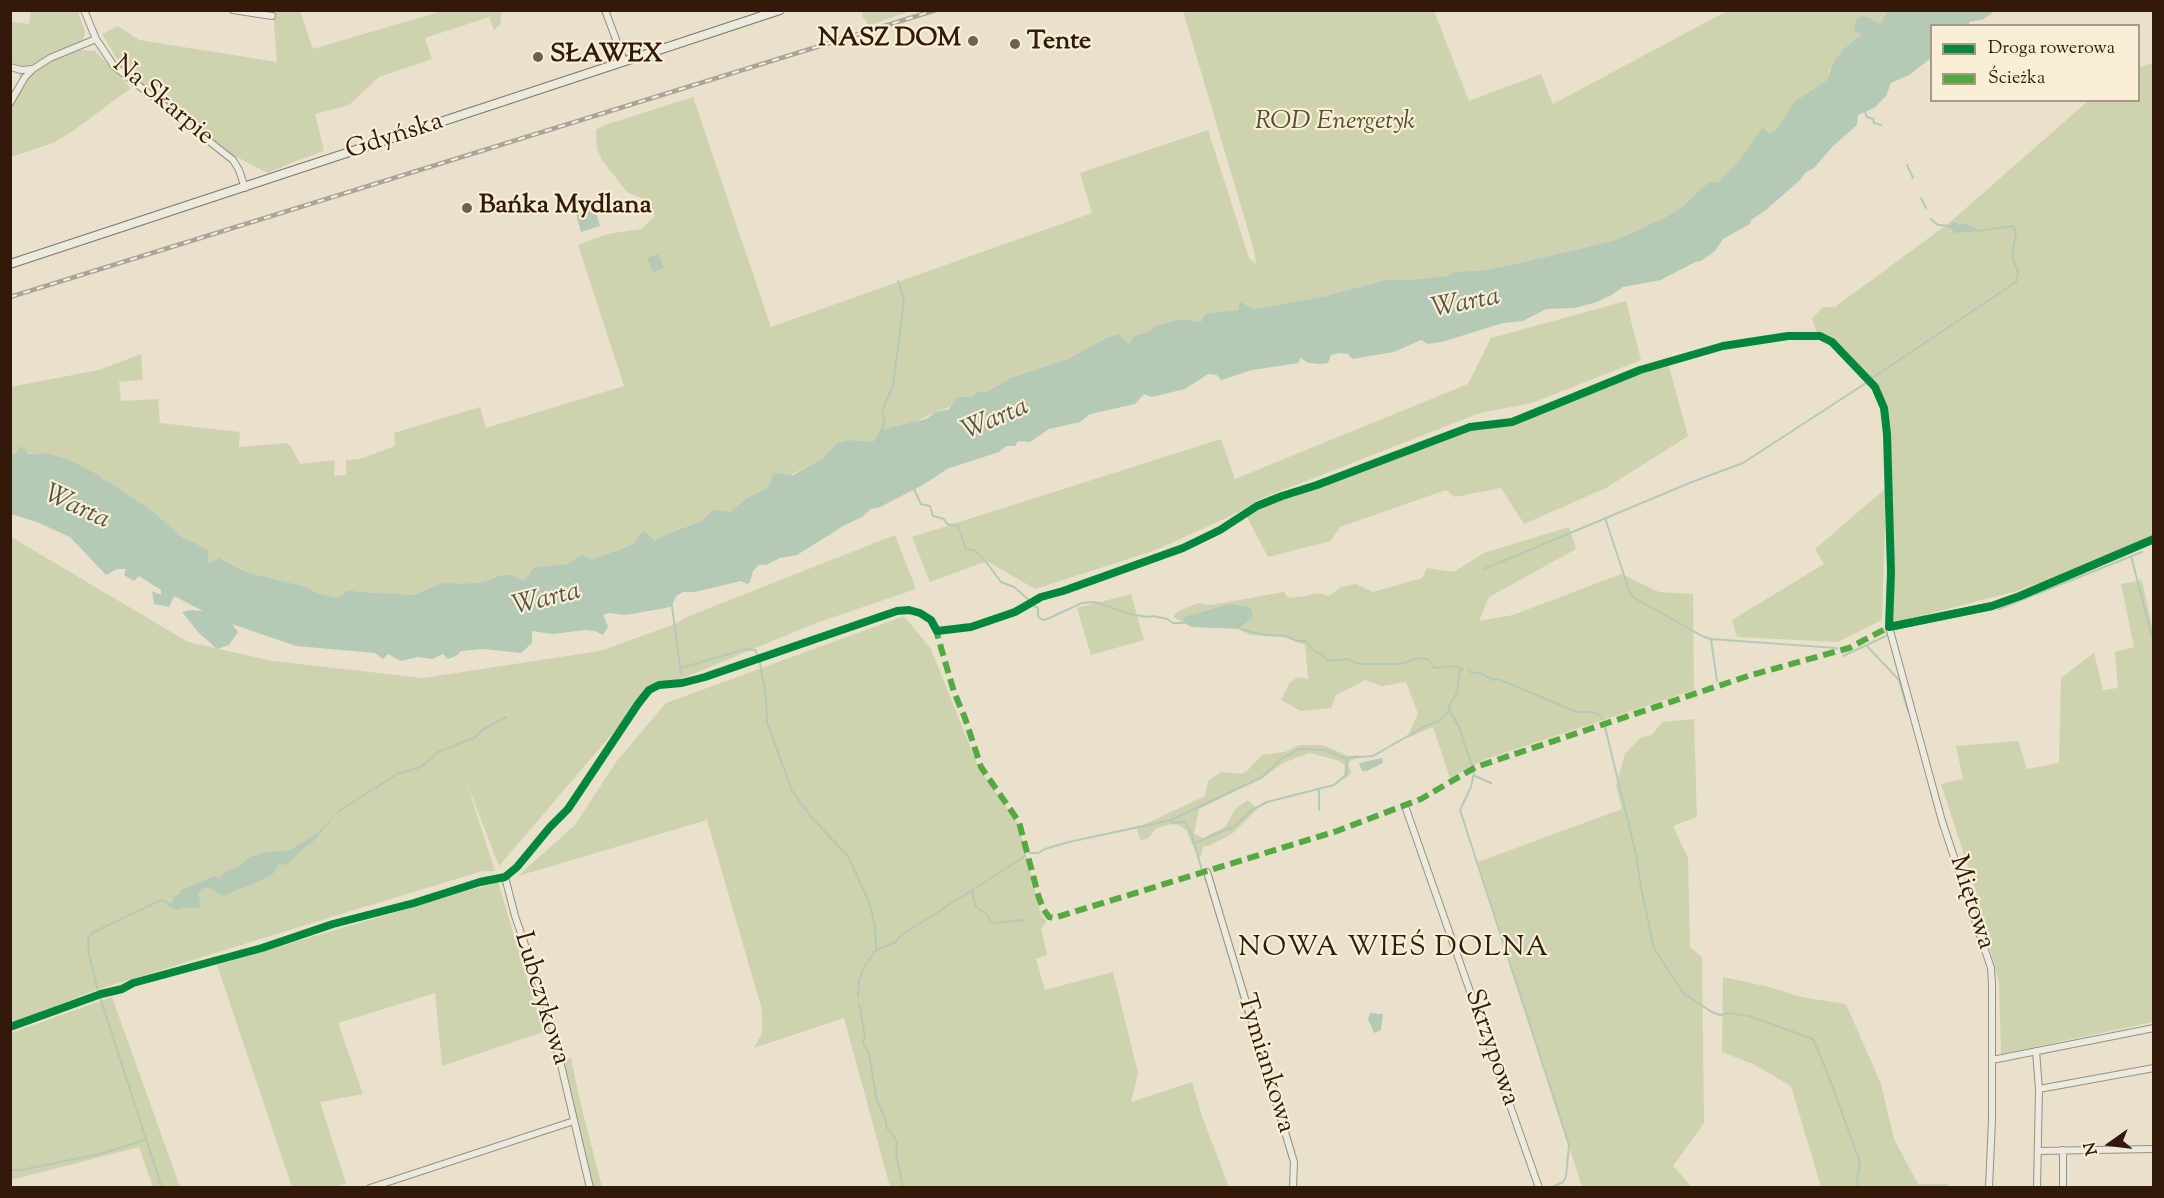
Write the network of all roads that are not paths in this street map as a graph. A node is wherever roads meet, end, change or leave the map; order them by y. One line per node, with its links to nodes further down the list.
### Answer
1 (84, 10): 6 (street, Na Skarpie)
2 (233, 10): 5 (street)
3 (605, 10): 7 (street)
4 (780, 10): 7 (main road, Gdyńska)
5 (272, 16)
6 (96, 39): 9 (street); 11 (street, Na Skarpie)
7 (624, 62): 11 (main road, Gdyńska)
8 (10, 68): 9 (street)
9 (33, 69): 10 (street)
10 (10, 103)
11 (244, 188): 12 (main road, Gdyńska)
12 (10, 264)
13 (2154, 539): 19 (street, Miętowa)
14 (1406, 806): 29 (street, Skrzypowa)
15 (1207, 872): 28 (street, Tymiankowa)
16 (505, 877): 22 (street, Lubczykowa)
17 (2154, 1028): 18 (street)
18 (2036, 1051): 19 (street); 21 (street)
19 (1992, 1060): 30 (street, Miętowa)
20 (2154, 1068): 21 (street)
21 (2038, 1089): 25 (street)
22 (574, 1121): 26 (street); 27 (street, Lubczykowa)
23 (2154, 1149): 24 (street)
24 (2063, 1150): 25 (street); 32 (street)
25 (2037, 1151): 31 (street)
26 (370, 1188)
27 (590, 1188)
28 (1293, 1188)
29 (1539, 1188)
30 (1989, 1188)
31 (2037, 1188)
32 (2063, 1188)

